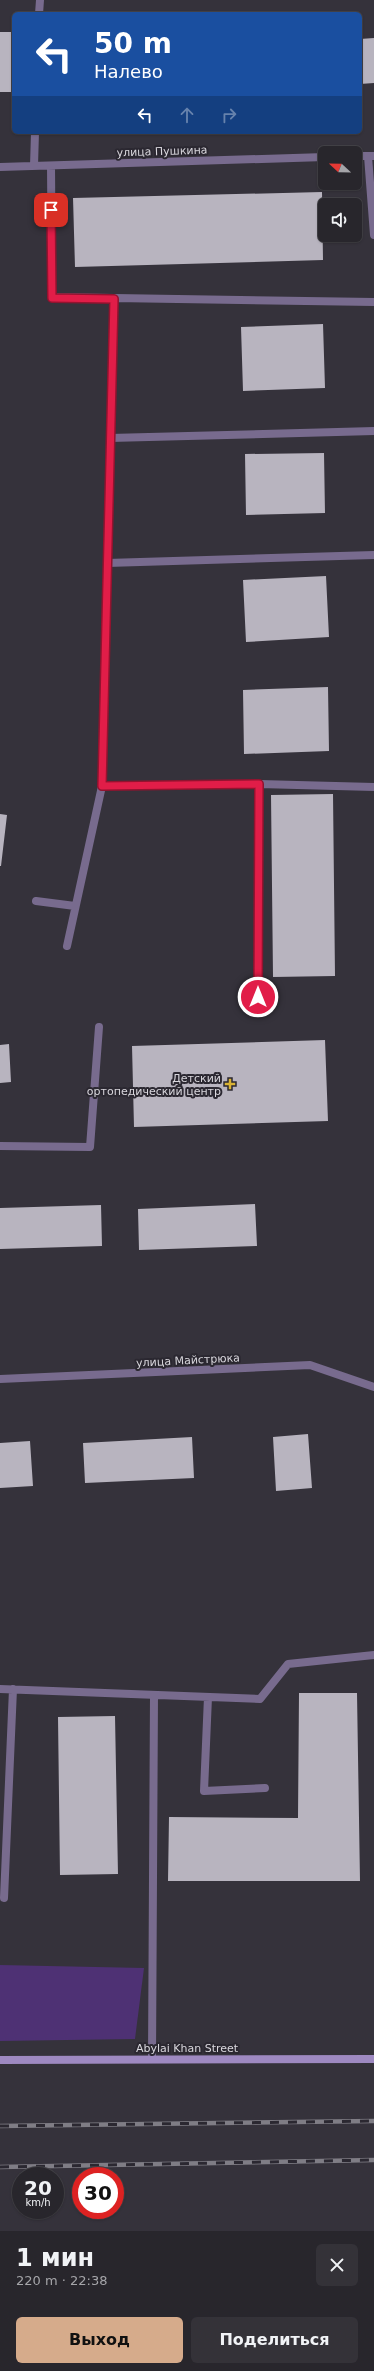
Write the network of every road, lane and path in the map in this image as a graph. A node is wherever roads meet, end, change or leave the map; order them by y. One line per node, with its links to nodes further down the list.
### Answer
1 (40, 0): 2 (street)
2 (39, 12)
3 (35, 134): 6 (street)
4 (371, 156): 9 (street)
5 (318, 157): 7 (street, улица Пушкина)
6 (34, 166): 7 (street, улица Пушкина); 8 (street, улица Пушкина)
7 (51, 166): 10 (street)
8 (0, 168)
9 (374, 235)
10 (114, 299): 11 (street); 13 (street)
11 (374, 302)
12 (374, 431): 13 (street)
13 (110, 438): 15 (street)
14 (374, 555): 15 (street)
15 (107, 563): 17 (street)
16 (259, 784): 17 (street); 18 (street); 22 (street)
17 (102, 786): 20 (street)
18 (374, 787)
19 (36, 901): 20 (street)
20 (76, 906): 21 (street)
21 (67, 946)
22 (258, 997)
23 (99, 1027): 24 (street)
24 (0, 1146)
25 (0, 1379): 26 (street, улица Майстрюка)
26 (374, 1387)
27 (374, 1655): 31 (street)
28 (0, 1689): 29 (street)
29 (14, 1689): 30 (street); 33 (street)
30 (154, 1695): 31 (street); 34 (street)
31 (208, 1697): 32 (street)
32 (266, 1788)
33 (4, 1898)
34 (152, 2059): 35 (main road, Abylai Khan Street); 36 (main road, Abylai Khan Street)
35 (374, 2059)
36 (0, 2060)

